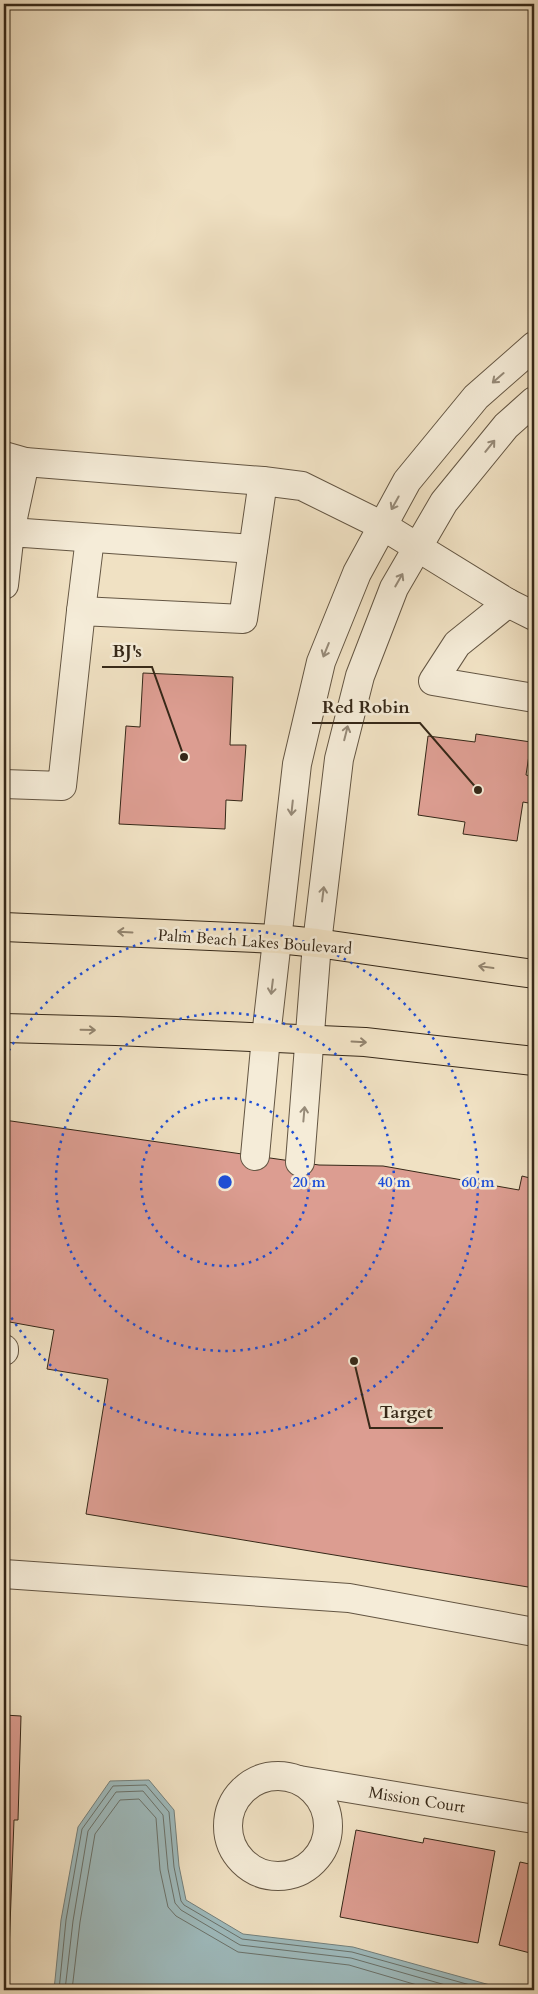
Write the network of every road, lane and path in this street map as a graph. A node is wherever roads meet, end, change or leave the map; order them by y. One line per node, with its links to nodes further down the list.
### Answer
1 (534, 346): 5 (street, one-way to 5)
2 (534, 401): 8 (street, one-way to 2)
3 (14, 459): 4 (street); 6 (street)
4 (263, 481): 5 (street); 9 (street)
5 (383, 526): 8 (street); 17 (street, one-way to 17)
6 (7, 531): 7 (street); 10 (street)
7 (90, 538): 9 (street); 12 (street)
8 (418, 548): 11 (street); 18 (street, one-way to 8)
9 (253, 549): 12 (street)
10 (4, 585)
11 (508, 603): 13 (street); 14 (street)
12 (81, 611): 15 (street)
13 (534, 616)
14 (534, 698)
15 (4, 784)
16 (4, 927): 17 (main road, Palm Beach Lakes Boulevard, one-way to 16)
17 (278, 939): 18 (main road, Palm Beach Lakes Boulevard); 21 (street, one-way to 21)
18 (317, 942): 19 (main road, Palm Beach Lakes Boulevard, one-way to 18); 22 (street)
19 (534, 974)
20 (4, 1028): 21 (main road, one-way to 21)
21 (266, 1038): 22 (main road); 24 (street)
22 (310, 1039): 23 (main road, one-way to 23); 25 (street, one-way to 22)
23 (534, 1061)
24 (256, 1156)
25 (300, 1162)
26 (4, 1574): 27 (street)
27 (534, 1632)
28 (299, 1780): 29 (street, Mission Court)
29 (534, 1818)

